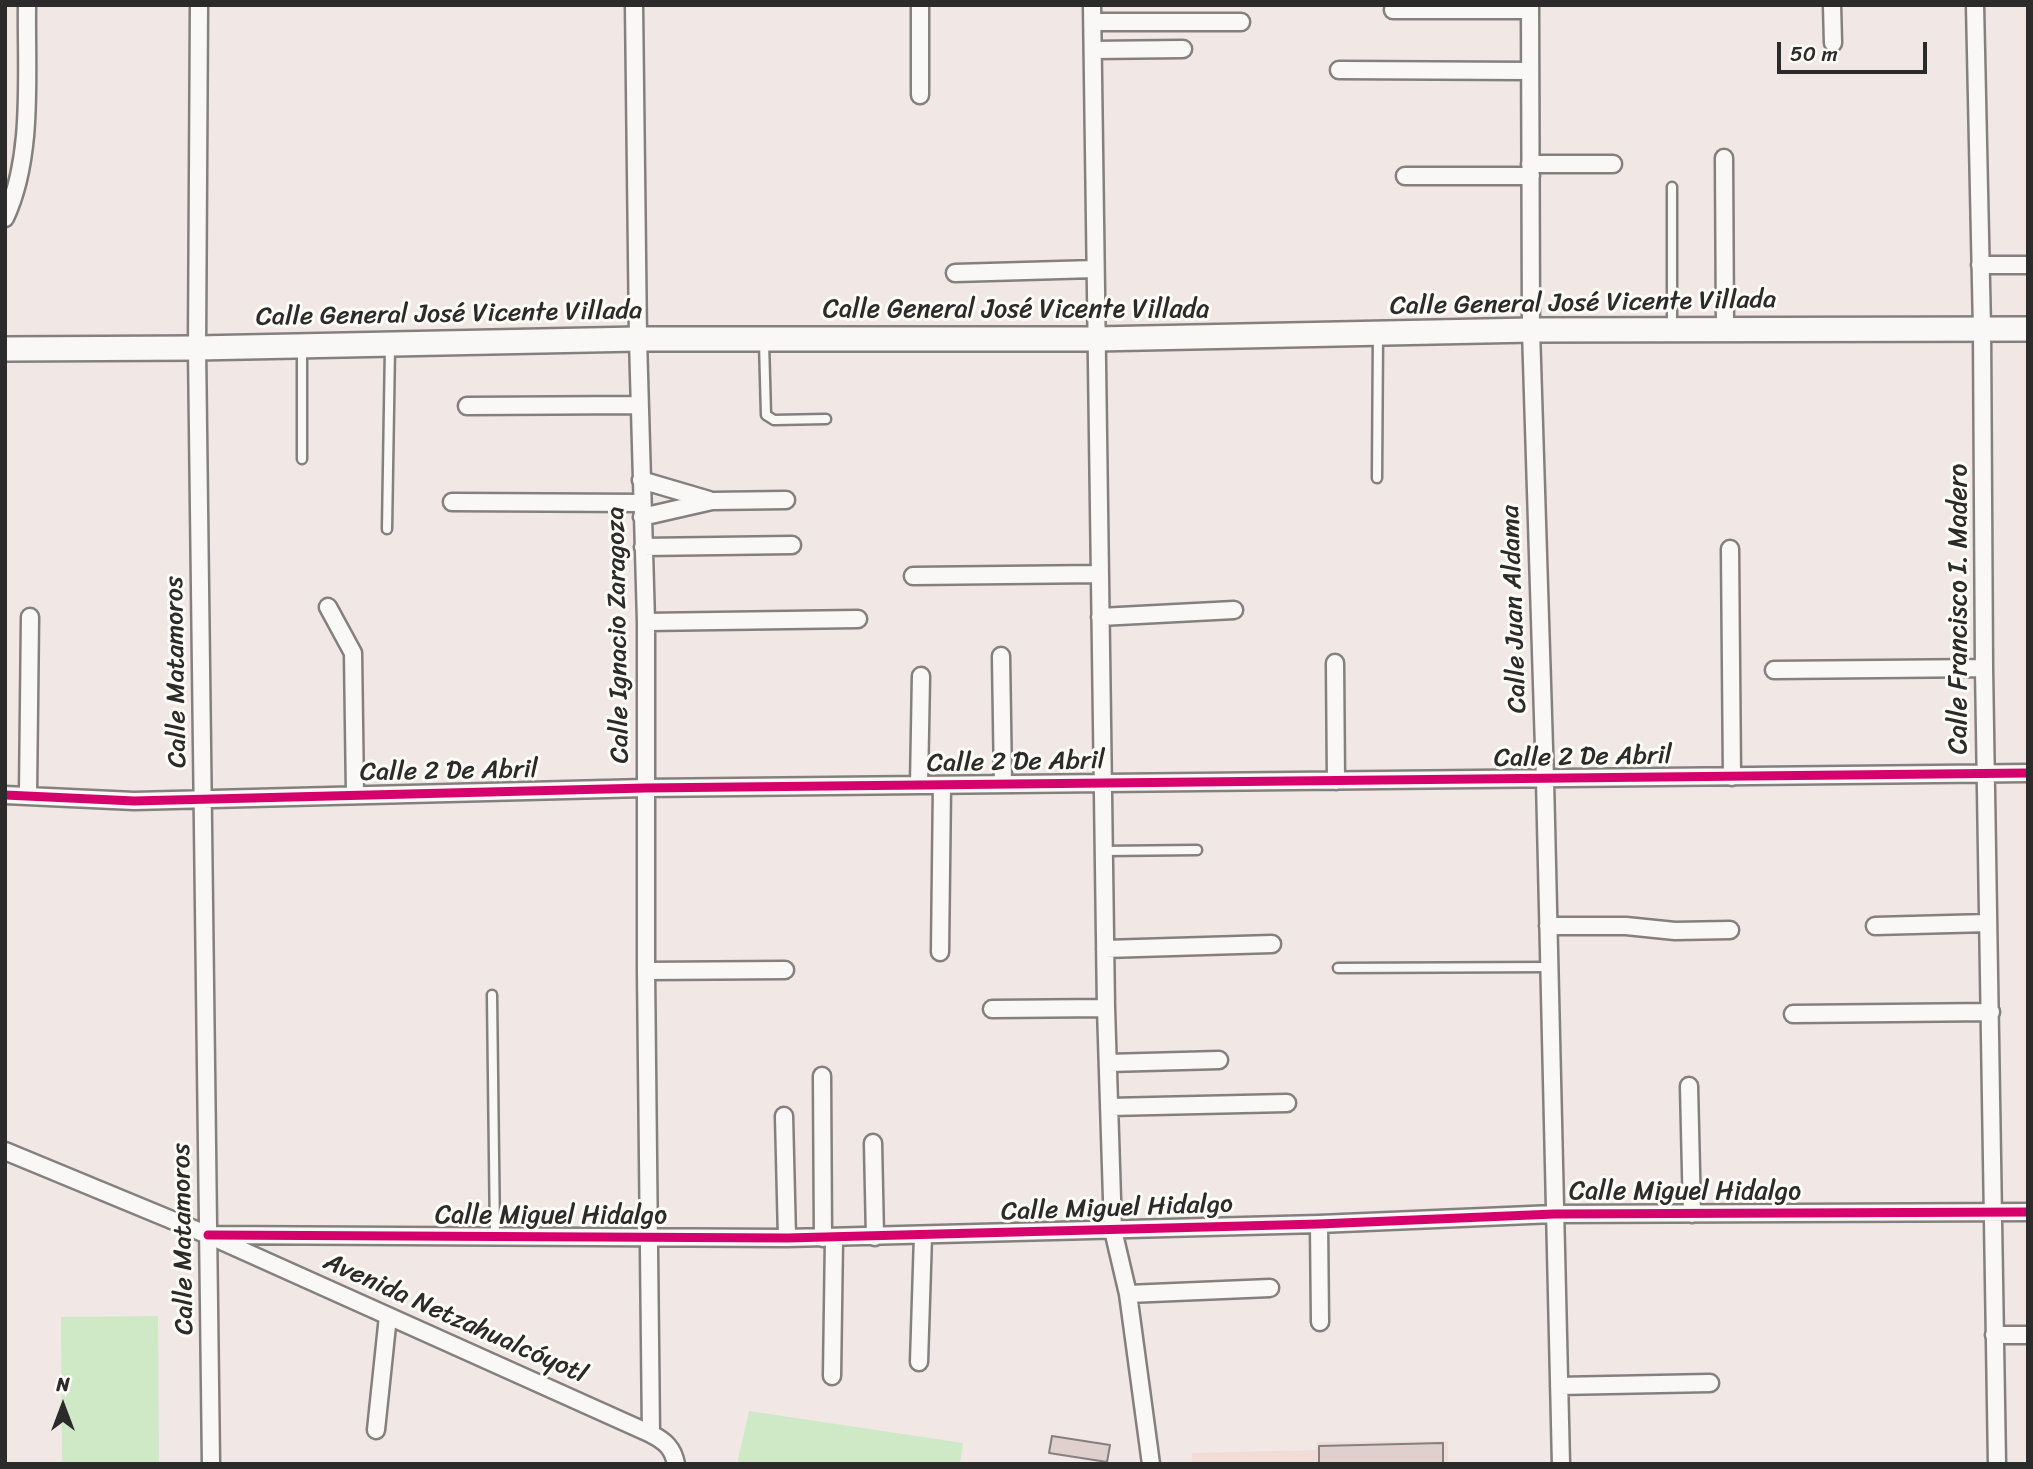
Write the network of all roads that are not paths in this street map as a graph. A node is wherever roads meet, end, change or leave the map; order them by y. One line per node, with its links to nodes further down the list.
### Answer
1 (27, 5): 23 (street)
2 (199, 5): 39 (street, Calle Matamoros)
3 (634, 5): 34 (street, Calle Ignacio Zaragoza)
4 (920, 5): 17 (street)
5 (1093, 5): 10 (street)
6 (1832, 5): 12 (street)
7 (1975, 5): 24 (street, Calle Francisco I. Madero)
8 (1530, 8): 9 (street); 16 (street, Calle Juan Aldama)
9 (1393, 10)
10 (1093, 22): 11 (street); 14 (street)
11 (1241, 22)
12 (1833, 43)
13 (1184, 49): 14 (street)
14 (1093, 50): 26 (street)
15 (1339, 70): 16 (street)
16 (1530, 71): 20 (street, Calle Juan Aldama)
17 (920, 95)
18 (1724, 158): 32 (street)
19 (1613, 164): 20 (street)
20 (1531, 170): 21 (street); 30 (street, Calle Juan Aldama)
21 (1405, 176)
22 (1672, 187): 31 (lane)
23 (5, 218)
24 (1980, 265): 25 (street); 28 (street, Calle Francisco I. Madero)
25 (2028, 265)
26 (1095, 268): 27 (street); 36 (street)
27 (955, 273)
28 (1982, 329): 29 (main road, Calle General José Vicente Villada); 32 (main road, Calle General José Vicente Villada); 65 (street, Calle Francisco I. Madero)
29 (2028, 329)
30 (1531, 330): 31 (main road, Calle General José Vicente Villada); 33 (main road, Calle General José Vicente Villada); 71 (street, Calle Juan Aldama)
31 (1672, 330): 32 (main road, Calle General José Vicente Villada)
32 (1725, 330)
33 (1378, 333): 36 (main road, Calle General José Vicente Villada); 45 (lane)
34 (638, 339): 35 (main road, Calle General José Vicente Villada); 37 (main road, Calle General José Vicente Villada); 41 (street, Calle Ignacio Zaragoza)
35 (764, 339): 36 (main road, Calle General José Vicente Villada); 43 (lane)
36 (1096, 339): 55 (street)
37 (390, 345): 38 (main road, Calle General José Vicente Villada); 51 (lane)
38 (302, 346): 39 (main road, Calle General José Vicente Villada); 44 (lane)
39 (197, 348): 40 (main road, Calle General José Vicente Villada); 81 (street, Calle Matamoros)
40 (5, 349)
41 (639, 405): 42 (street); 46 (street, Calle Ignacio Zaragoza)
42 (467, 406)
43 (826, 419)
44 (302, 459)
45 (1377, 478)
46 (641, 480): 48 (street); 50 (street, Calle Ignacio Zaragoza)
47 (786, 500): 48 (street)
48 (712, 501): 50 (street)
49 (452, 502): 50 (street)
50 (642, 510): 53 (street, Calle Ignacio Zaragoza)
51 (387, 530)
52 (792, 545): 53 (street)
53 (643, 547): 62 (street, Calle Ignacio Zaragoza)
54 (1730, 549): 70 (street)
55 (1099, 574): 56 (street); 60 (street)
56 (913, 576)
57 (328, 607): 80 (street)
58 (1234, 610): 60 (street)
59 (30, 617): 78 (street)
60 (1100, 617): 73 (street)
61 (858, 619): 62 (street)
62 (646, 622): 77 (street, Calle Ignacio Zaragoza)
63 (1001, 656): 74 (street)
64 (1335, 663): 72 (street)
65 (1984, 668): 66 (street); 68 (street, Calle Francisco I. Madero)
66 (1773, 670)
67 (920, 676): 75 (street)
68 (1985, 774): 69 (street, Calle 2 De Abril); 70 (street, Calle 2 De Abril); 84 (street, Calle Francisco I. Madero)
69 (2028, 774)
70 (1732, 777): 71 (street, Calle 2 De Abril)
71 (1545, 780): 72 (street, Calle 2 De Abril); 85 (street, Calle Juan Aldama)
72 (1336, 781): 73 (street, Calle 2 De Abril)
73 (1103, 783): 74 (street, Calle 2 De Abril); 83 (street)
74 (1003, 784): 76 (street, Calle 2 De Abril)
75 (919, 785): 76 (street, Calle 2 De Abril); 77 (street, Calle 2 De Abril)
76 (942, 785): 90 (street)
77 (645, 788): 80 (street, Calle 2 De Abril); 93 (street, Calle Ignacio Zaragoza)
78 (28, 794): 79 (street, Calle 2 De Abril); 81 (street, Calle 2 De Abril)
79 (5, 795)
80 (355, 795): 81 (street, Calle 2 De Abril)
81 (203, 799): 115 (street, Calle Matamoros)
82 (1197, 850): 83 (lane)
83 (1104, 851): 89 (street)
84 (1989, 923): 86 (street); 98 (street, Calle Francisco I. Madero)
85 (1548, 926): 87 (street); 91 (street, Calle Juan Aldama)
86 (1875, 926)
87 (1730, 930)
88 (1272, 944): 89 (street)
89 (1105, 949): 96 (street)
90 (940, 952)
91 (1549, 967): 92 (lane); 111 (street, Calle Juan Aldama)
92 (1338, 968)
93 (646, 971): 94 (street); 119 (street, Calle Ignacio Zaragoza)
94 (785, 971)
95 (492, 995): 117 (lane)
96 (1106, 1008): 97 (street); 101 (street)
97 (992, 1009)
98 (1991, 1012): 99 (street); 109 (street, Calle Francisco I. Madero)
99 (1793, 1014)
100 (1219, 1060): 101 (street)
101 (1108, 1063): 105 (street)
102 (822, 1076): 121 (street)
103 (1689, 1086): 112 (street)
104 (1287, 1103): 105 (street)
105 (1109, 1107): 114 (street)
106 (784, 1116): 120 (street)
107 (873, 1143): 118 (street)
108 (5, 1151): 115 (street, Avenida Netzahualcóyotl)
109 (1992, 1212): 110 (street, Calle Miguel Hidalgo); 112 (street, Calle Miguel Hidalgo); 126 (street, Calle Francisco I. Madero)
110 (2028, 1212)
111 (1554, 1214): 112 (street, Calle Miguel Hidalgo); 113 (street, Calle Miguel Hidalgo); 131 (street, Calle Juan Aldama)
112 (1692, 1214)
113 (1319, 1224): 114 (street, Calle Miguel Hidalgo); 125 (street)
114 (1113, 1230): 116 (street, Calle Miguel Hidalgo); 123 (street)
115 (208, 1235): 117 (street, Calle Miguel Hidalgo); 124 (street, Avenida Netzahualcóyotl); 134 (street, Calle Matamoros)
116 (923, 1236): 118 (street, Calle Miguel Hidalgo); 128 (street)
117 (495, 1237): 119 (street, Calle Miguel Hidalgo)
118 (875, 1237): 121 (street, Calle Miguel Hidalgo)
119 (649, 1238): 120 (street, Calle Miguel Hidalgo); 133 (street, Calle Ignacio Zaragoza)
120 (787, 1238): 121 (street, Calle Miguel Hidalgo)
121 (828, 1238): 129 (street)
122 (1270, 1288): 123 (street)
123 (1128, 1294): 136 (street)
124 (388, 1316): 132 (street); 133 (street, Avenida Netzahualcóyotl)
125 (1320, 1322)
126 (1993, 1335): 127 (street); 138 (street, Calle Francisco I. Madero)
127 (2028, 1335)
128 (919, 1362)
129 (832, 1376)
130 (1710, 1383): 131 (street)
131 (1559, 1385): 137 (street, Calle Juan Aldama)
132 (376, 1430)
133 (651, 1434): 135 (street)
134 (211, 1464)
135 (676, 1464)
136 (1151, 1464)
137 (1561, 1464)
138 (1997, 1464)

